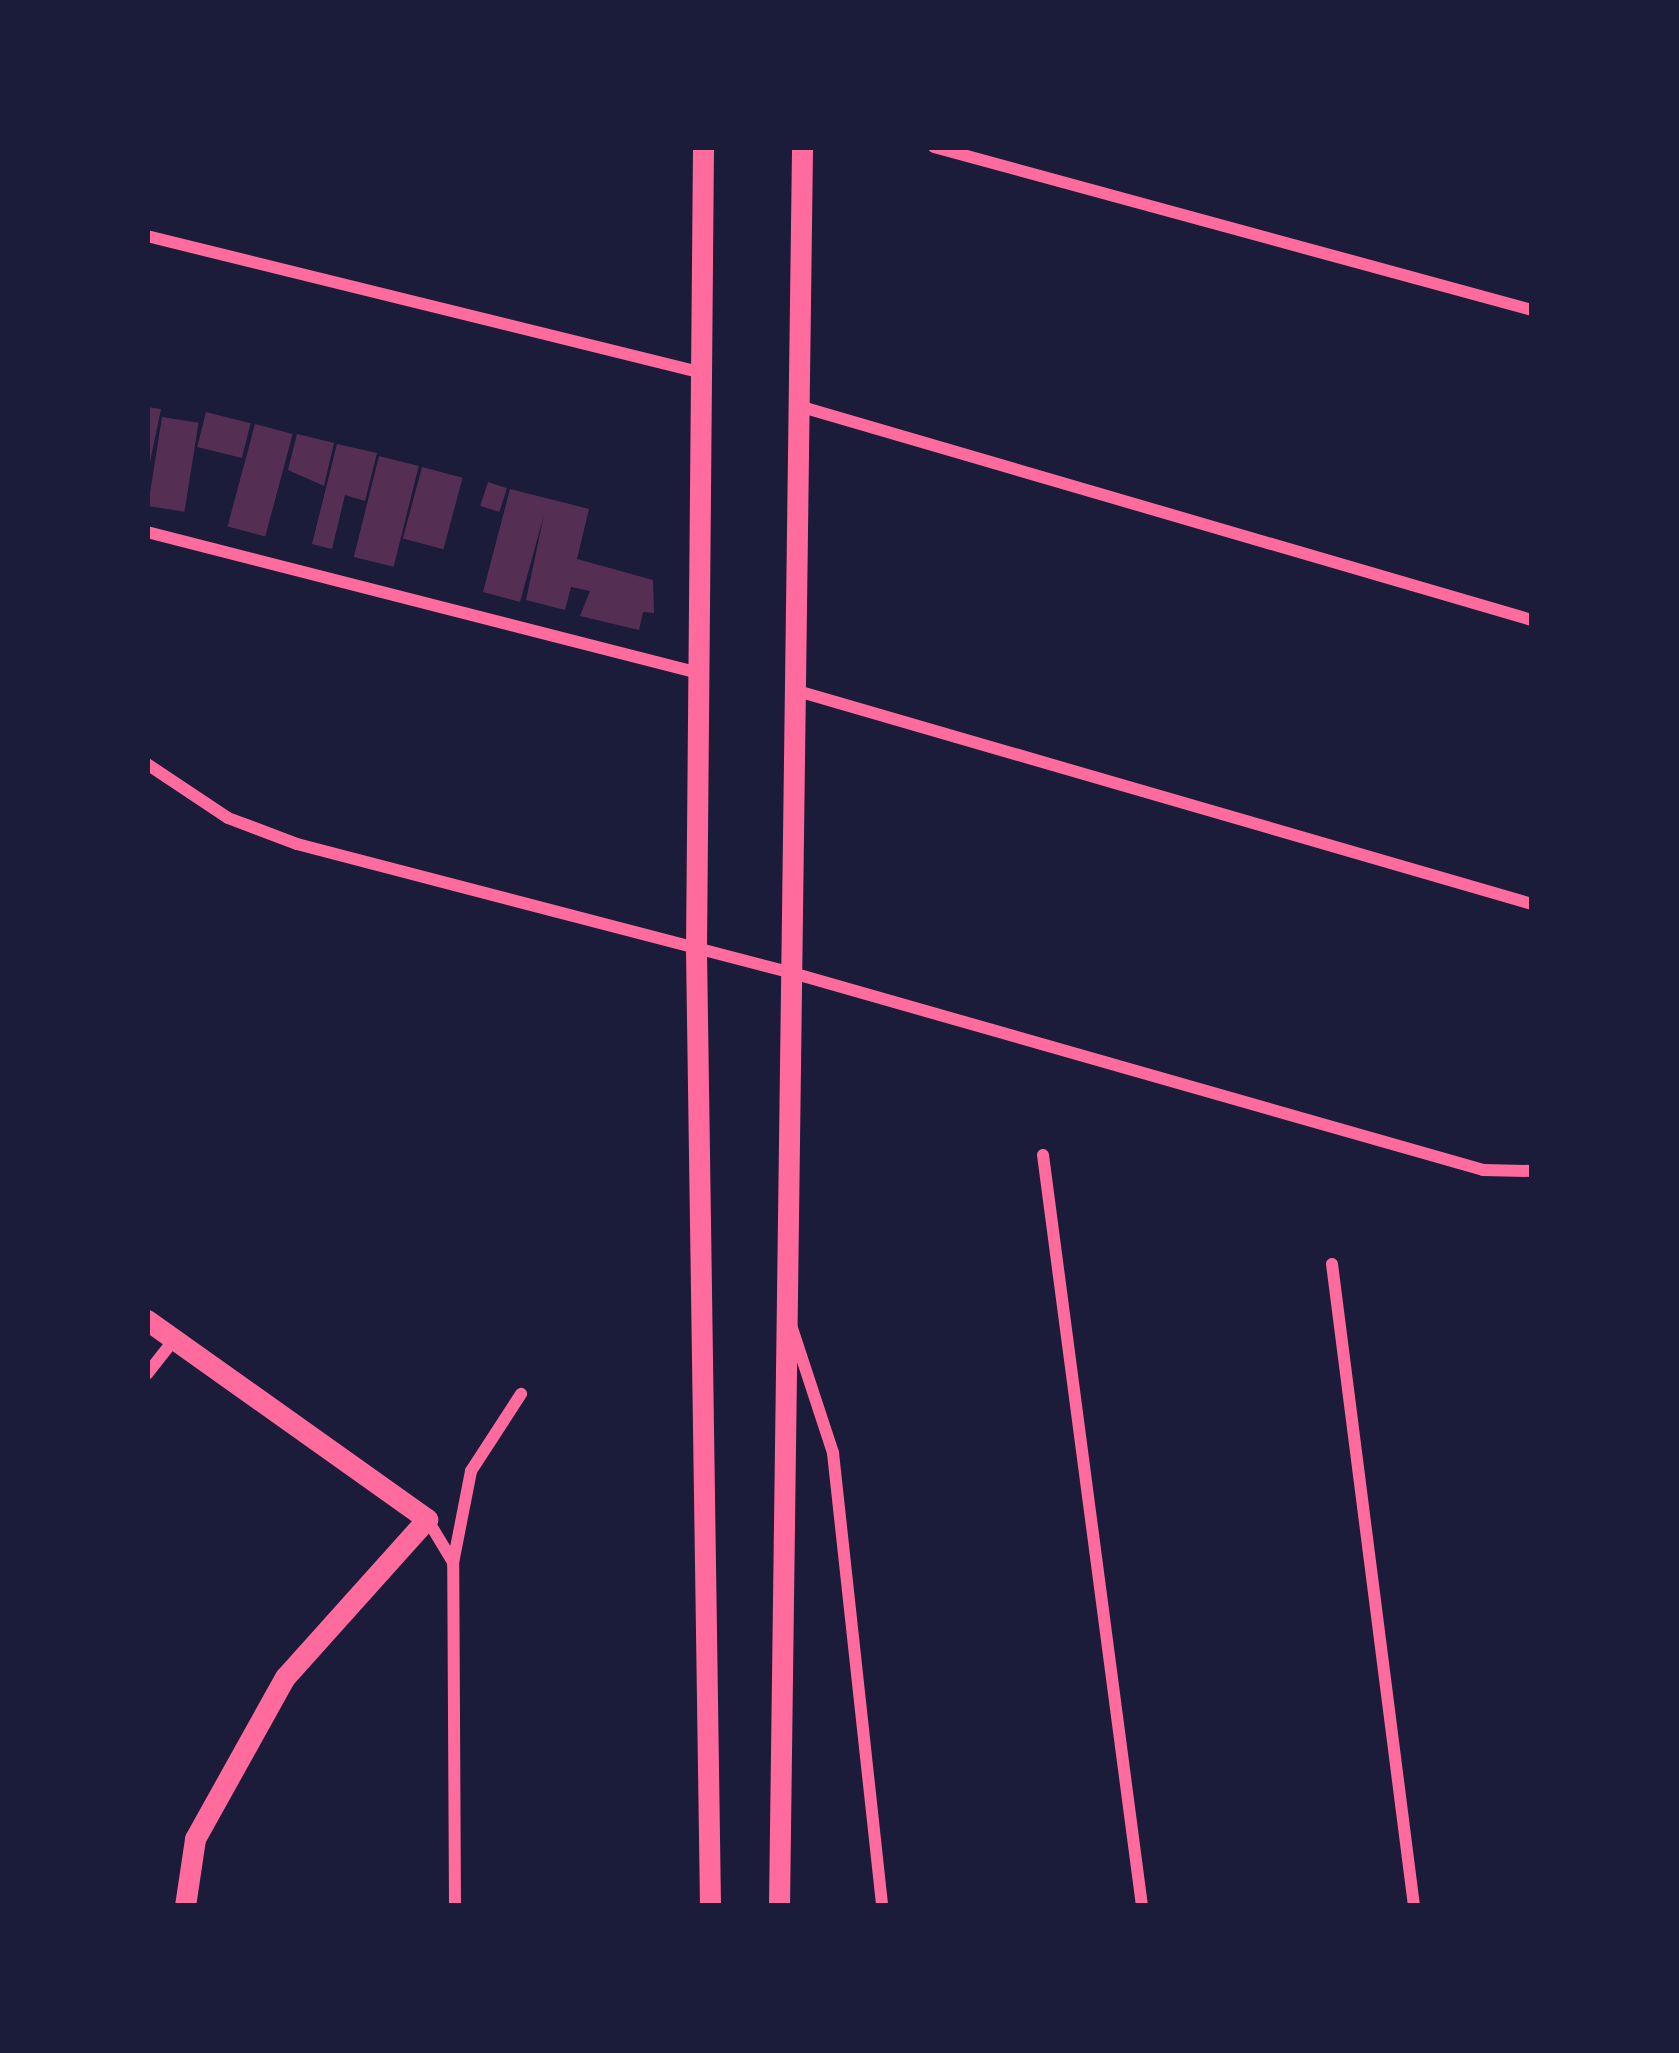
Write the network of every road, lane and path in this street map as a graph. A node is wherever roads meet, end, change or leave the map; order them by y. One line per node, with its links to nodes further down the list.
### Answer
1 (703, 147): 6 (street)
2 (802, 147): 7 (street)
3 (934, 147): 5 (street)
4 (147, 236): 6 (street)
5 (1532, 310)
6 (703, 373): 10 (street)
7 (802, 407): 9 (street); 11 (street)
8 (147, 532): 10 (street)
9 (1532, 620)
10 (699, 673): 14 (street)
11 (801, 692): 13 (street); 15 (street)
12 (147, 764): 14 (street)
13 (1532, 904)
14 (695, 950): 15 (street); 28 (street)
15 (796, 974): 17 (street); 19 (street)
16 (1043, 1155): 31 (street)
17 (1532, 1171)
18 (1332, 1264): 32 (street)
19 (787, 1311): 29 (street); 30 (street)
20 (147, 1320): 21 (street)
21 (173, 1341): 22 (street); 24 (street)
22 (147, 1375)
23 (521, 1394): 25 (street)
24 (428, 1519): 25 (street); 26 (street)
25 (454, 1563): 27 (street)
26 (185, 1906)
27 (455, 1906)
28 (710, 1906)
29 (779, 1906)
30 (883, 1906)
31 (1142, 1906)
32 (1414, 1906)

